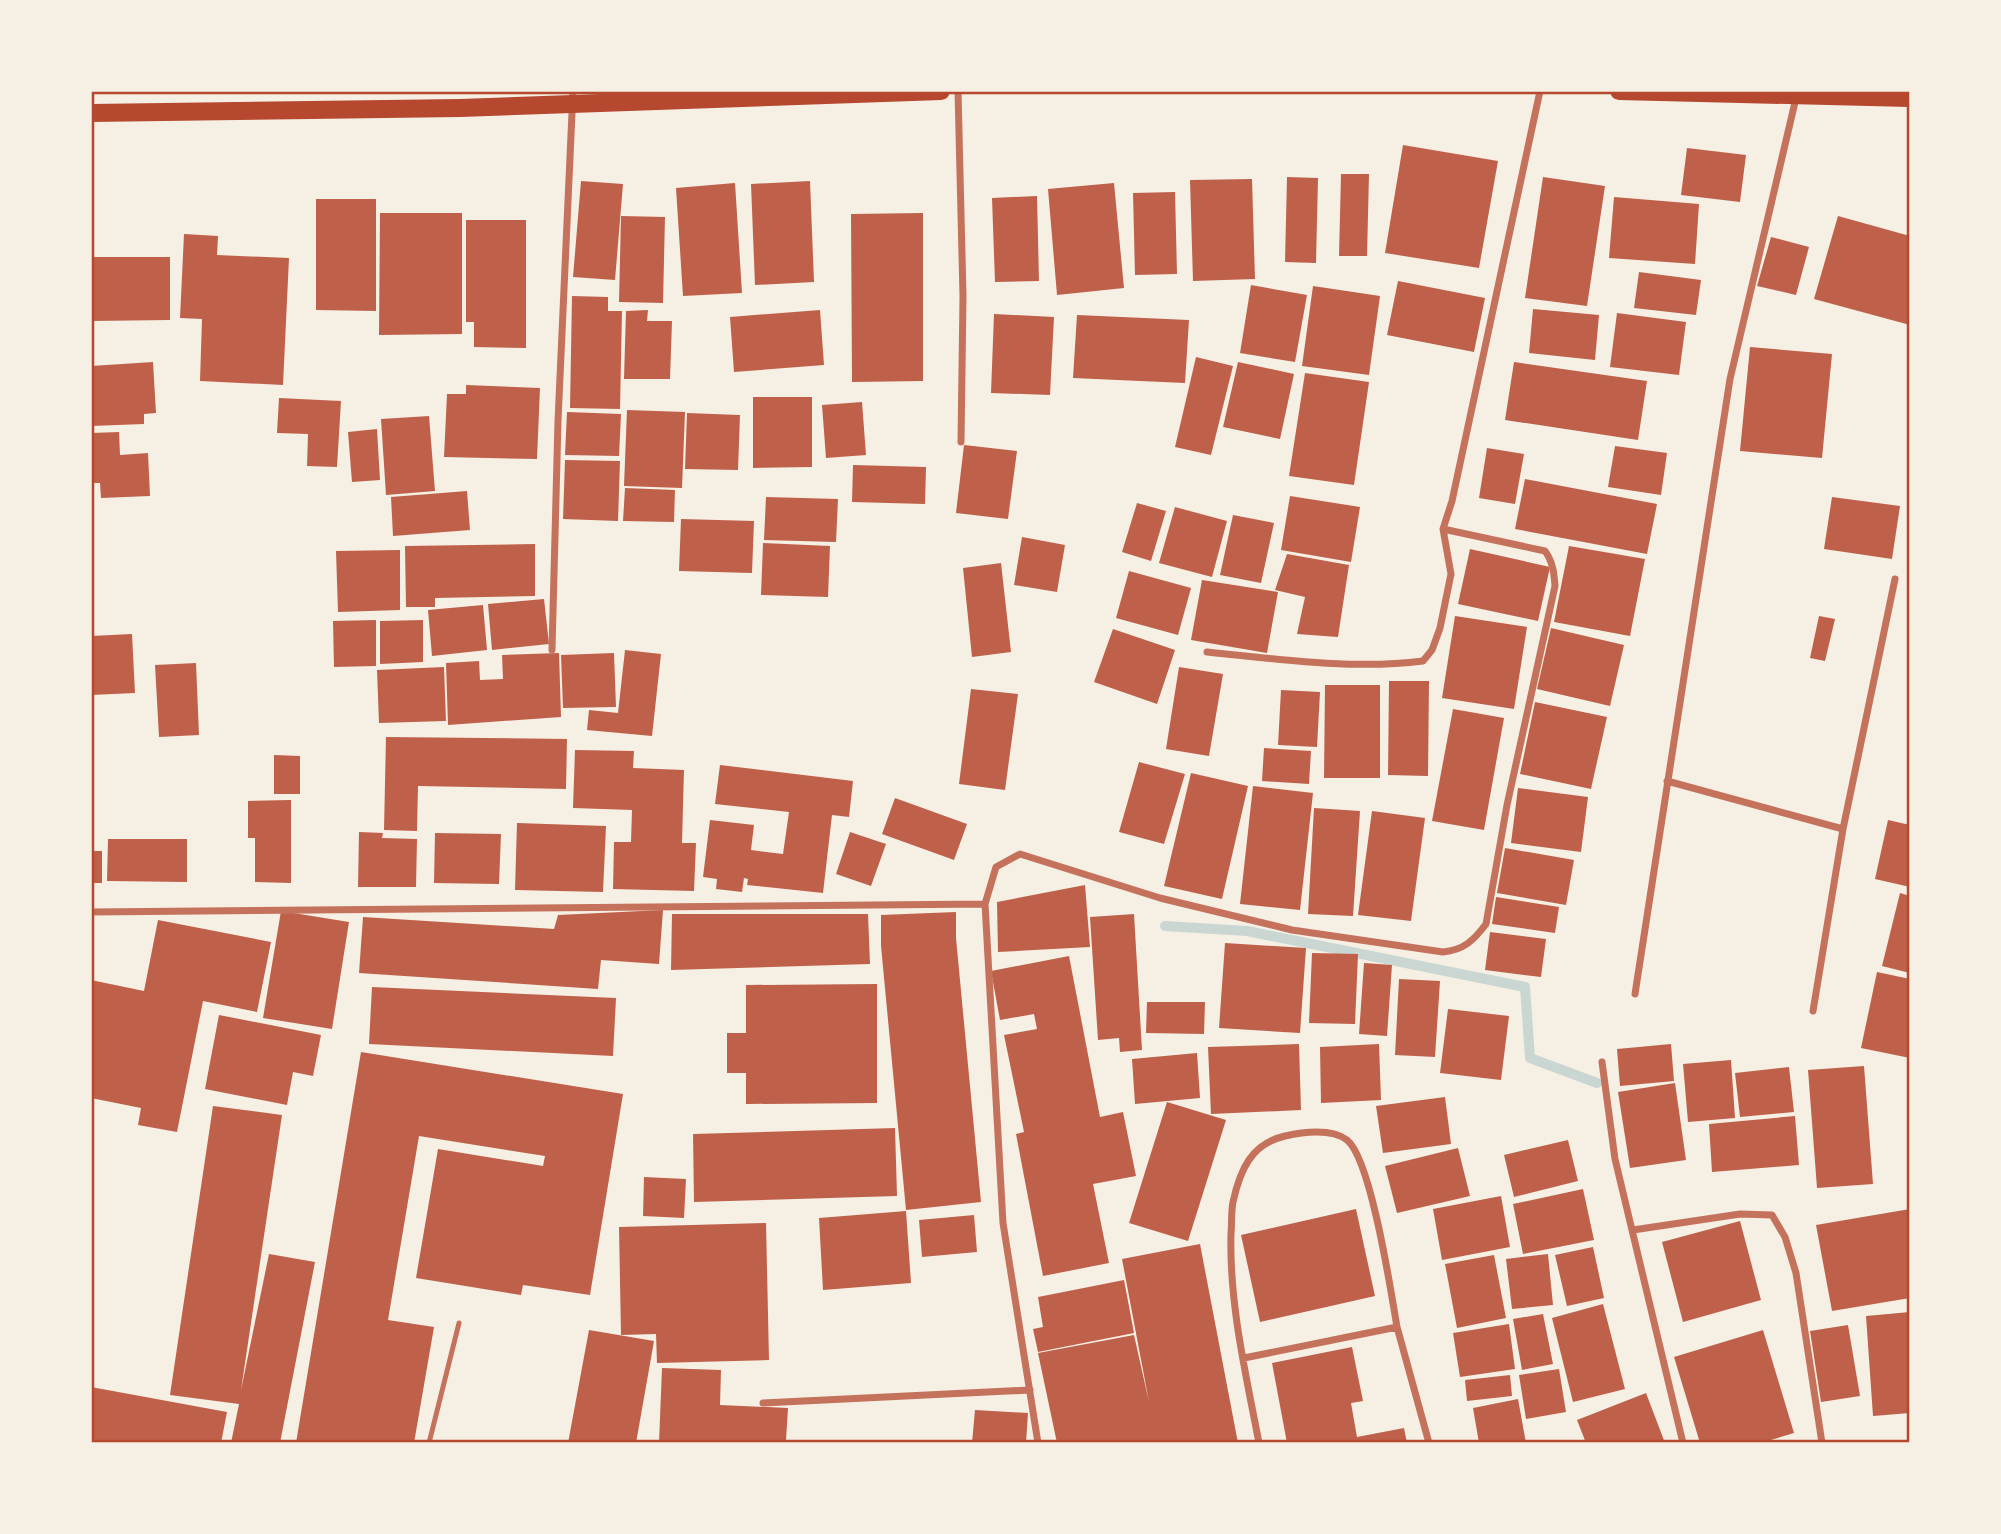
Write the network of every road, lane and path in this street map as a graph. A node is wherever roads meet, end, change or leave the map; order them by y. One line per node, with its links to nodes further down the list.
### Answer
1 (941, 91): 6 (main road)
2 (958, 91): 9 (street)
3 (1540, 91): 10 (street)
4 (1619, 91): 5 (main road)
5 (1797, 97): 7 (main road); 14 (street)
6 (573, 98): 8 (main road); 12 (street)
7 (1910, 98)
8 (91, 113)
9 (961, 442)
10 (1443, 529): 13 (street); 16 (street)
11 (1895, 579): 15 (street)
12 (552, 650)
13 (1207, 652)
14 (1667, 781): 15 (street); 18 (street)
15 (1843, 829): 19 (street)
16 (985, 904): 17 (street); 25 (street)
17 (91, 912)
18 (1635, 994)
19 (1813, 1011)
20 (1602, 1062): 21 (street)
21 (1633, 1230): 31 (street); 32 (street)
22 (459, 1323): 27 (lane)
23 (1397, 1327): 24 (street); 24 (street); 30 (street)
24 (1244, 1358): 29 (street)
25 (1030, 1390): 26 (street); 28 (street)
26 (763, 1403)
27 (429, 1443)
28 (1038, 1443)
29 (1259, 1443)
30 (1429, 1443)
31 (1683, 1443)
32 (1822, 1443)

